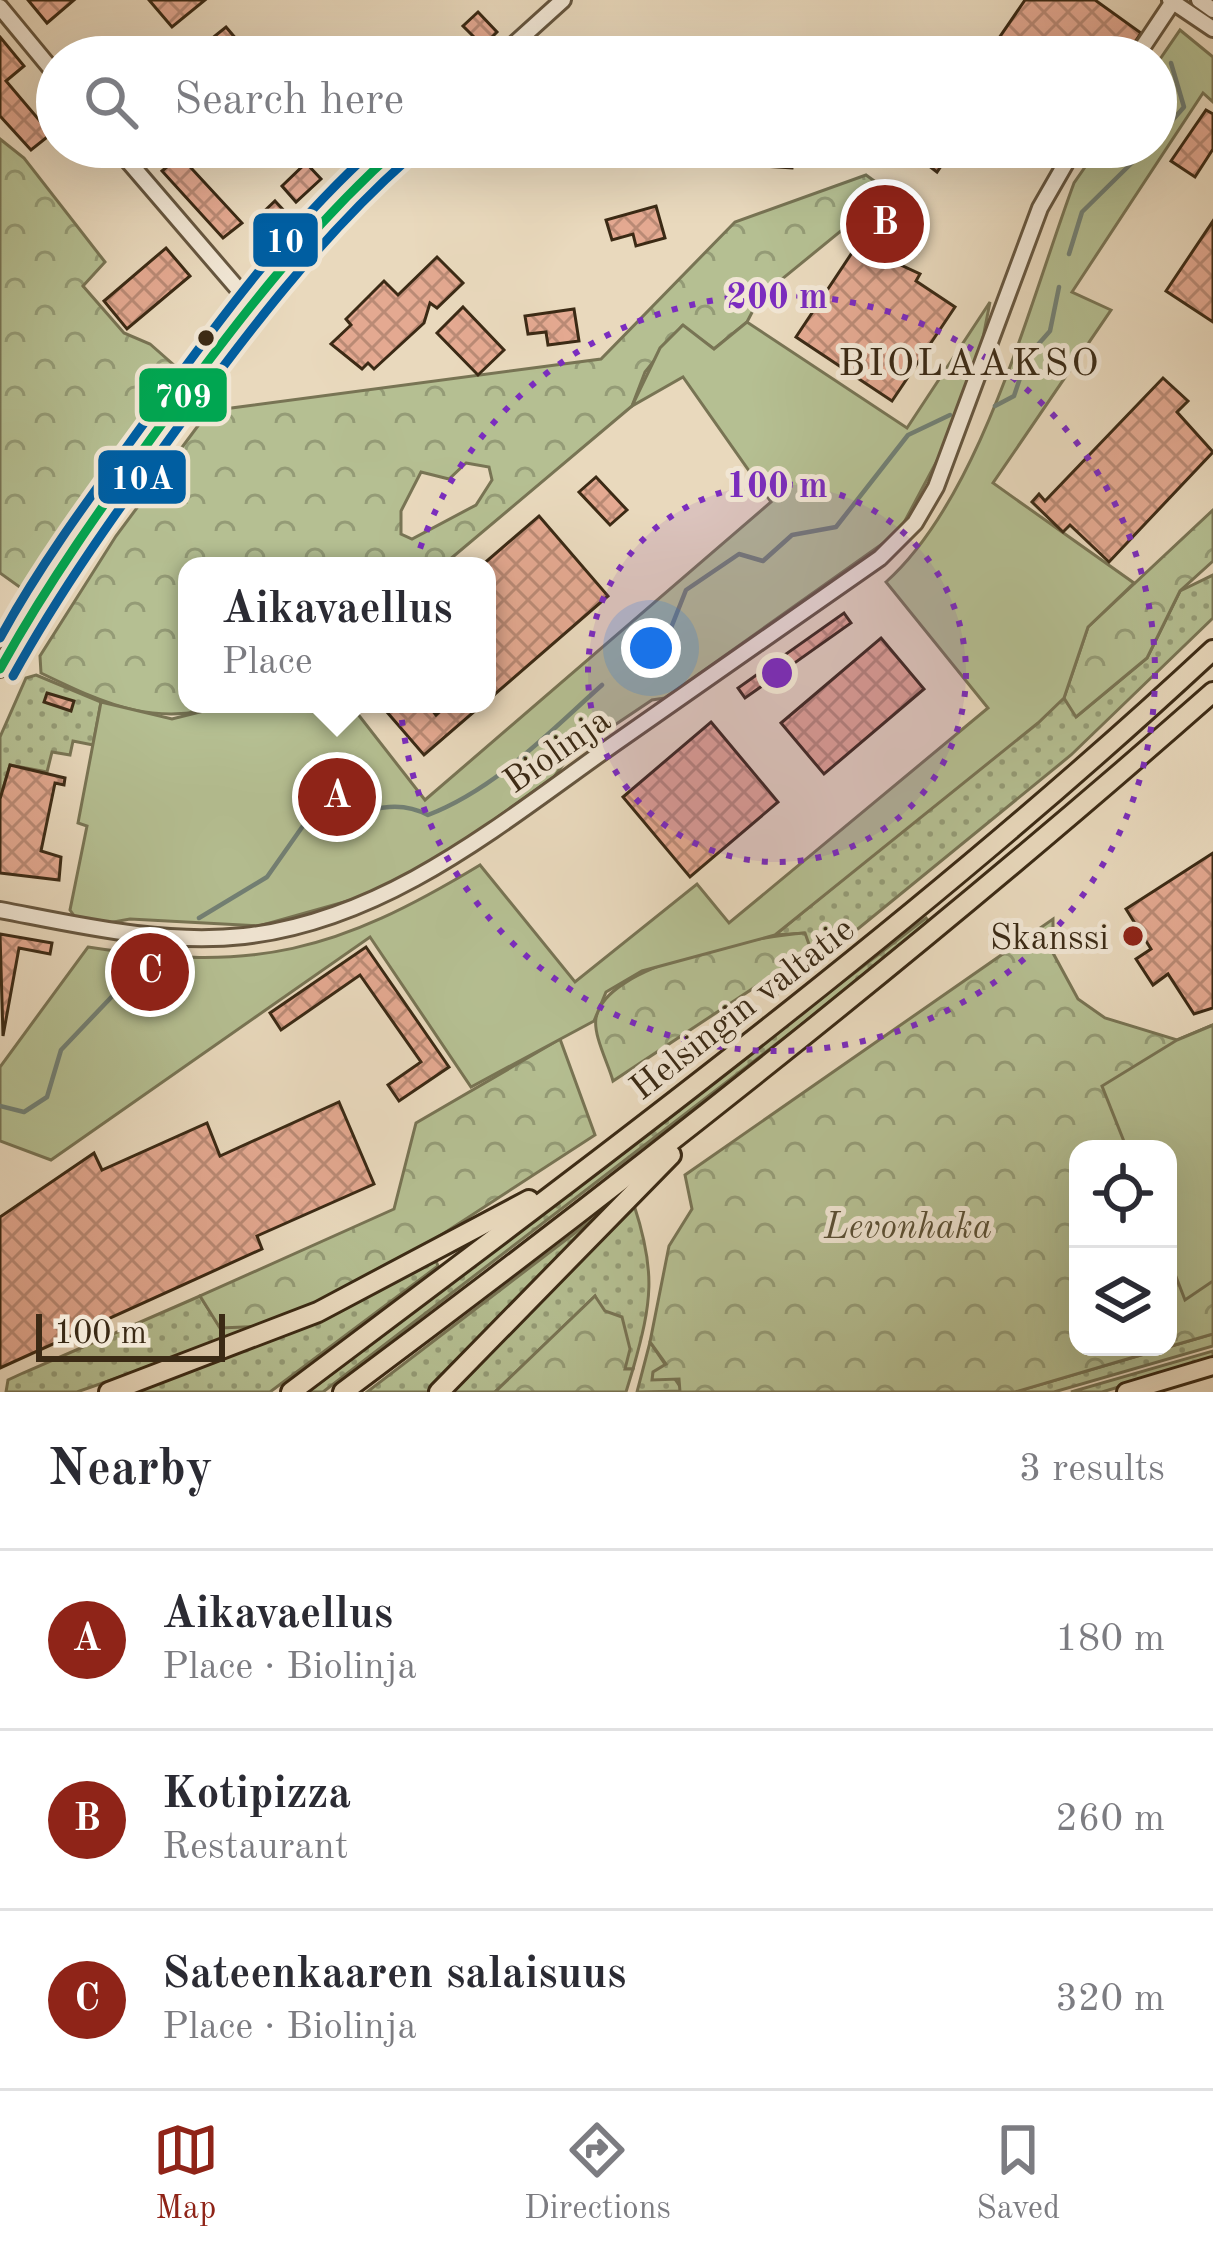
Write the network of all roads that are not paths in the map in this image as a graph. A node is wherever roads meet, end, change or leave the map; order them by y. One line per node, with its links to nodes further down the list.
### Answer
1 (563, 0): 7 (street)
2 (1199, 0): 5 (street)
3 (1172, 1): 6 (street); 8 (street)
4 (0, 7): 9 (street)
5 (1213, 10)
6 (1213, 29)
7 (523, 36)
8 (1150, 36)
9 (36, 51)
10 (134, 168): 13 (street)
11 (375, 168): 13 (street)
12 (1063, 168): 17 (street, Biolinja)
13 (250, 303): 15 (street)
14 (1208, 652): 19 (highway, Helsingin valtatie)
15 (0, 669)
16 (1213, 692): 18 (highway, Helsingin valtatie)
17 (0, 910)
18 (712, 1112): 23 (highway, Helsingin valtatie); 24 (highway)
19 (591, 1166): 21 (highway); 22 (highway, Helsingin valtatie)
20 (1213, 1366): 25 (main road)
21 (109, 1392)
22 (291, 1392)
23 (343, 1392)
24 (440, 1392)
25 (1126, 1392)

